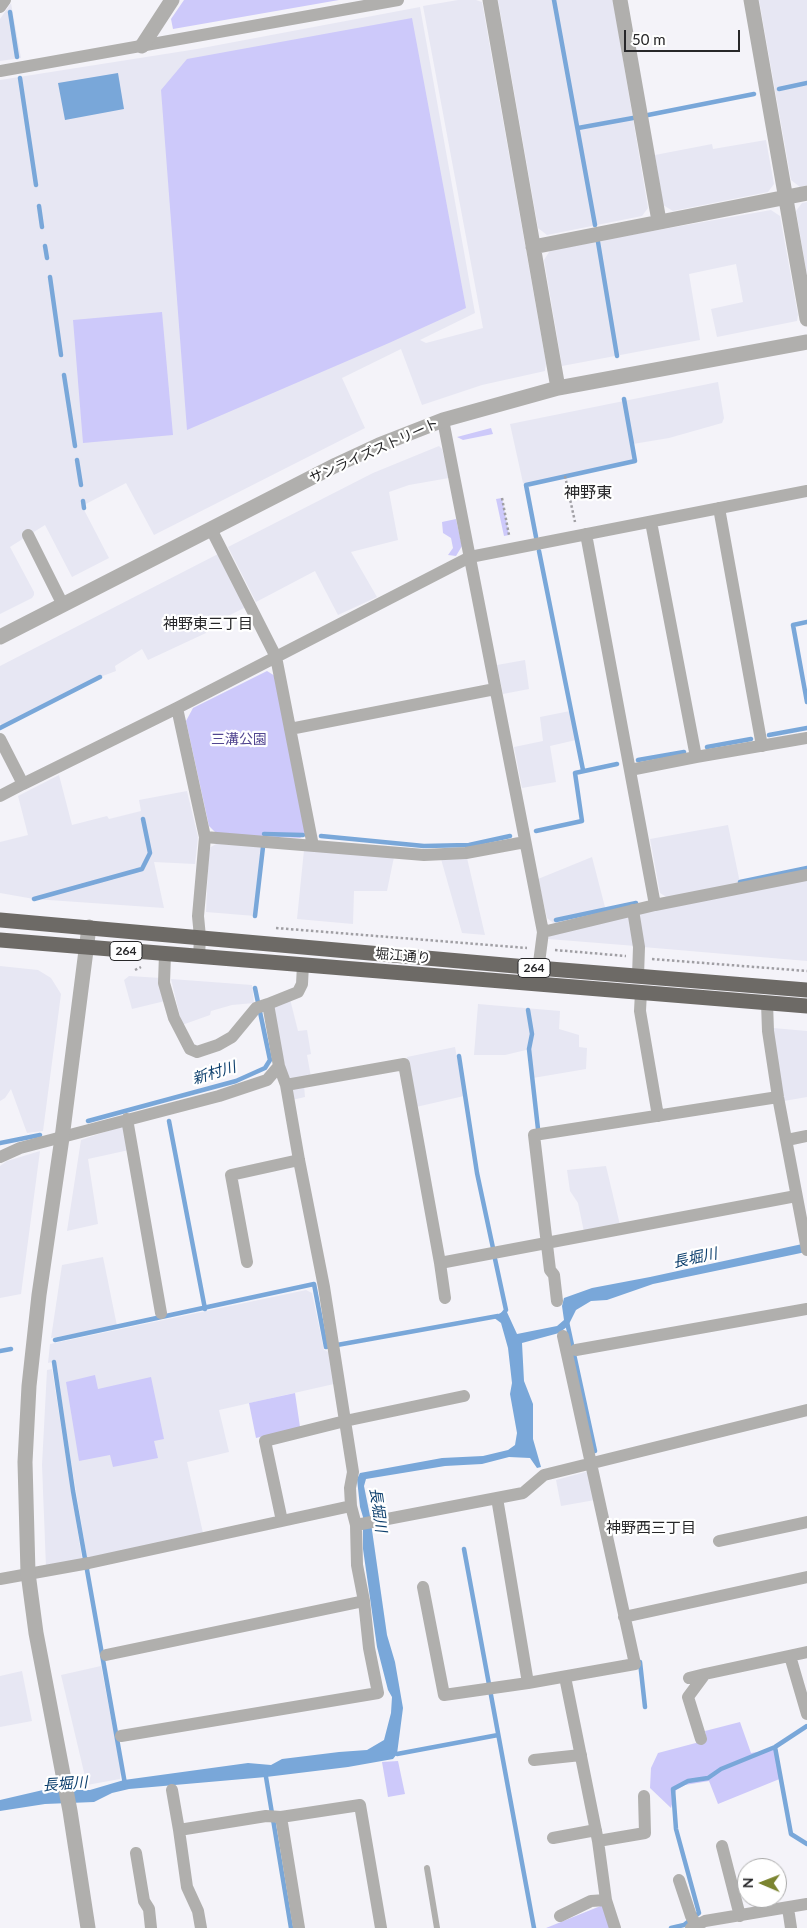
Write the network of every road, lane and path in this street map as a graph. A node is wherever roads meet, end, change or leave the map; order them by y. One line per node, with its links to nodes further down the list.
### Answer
1 (4, 0): 7 (street)
2 (172, 0): 8 (street)
3 (398, 0): 8 (street)
4 (490, 0): 13 (street)
5 (620, 0): 12 (street)
6 (751, 0): 11 (street)
7 (0, 7)
8 (142, 46): 9 (street)
9 (0, 71)
10 (807, 193): 11 (street)
11 (785, 197): 12 (street); 14 (street)
12 (659, 221): 13 (street)
13 (533, 247): 16 (street)
14 (807, 319)
15 (807, 342): 16 (street, サンライズストリート)
16 (558, 388): 17 (street, サンライズストリート)
17 (443, 420): 23 (street, サンライズストリート); 27 (street)
18 (565, 476): 24 (path)
19 (807, 491): 21 (street)
20 (502, 498): 26 (path)
21 (719, 508): 22 (street); 36 (street)
22 (651, 522): 24 (street); 37 (street)
23 (211, 529): 28 (street, サンライズストリート); 30 (street)
24 (582, 535): 26 (street); 38 (street)
25 (28, 536): 28 (street)
26 (512, 549): 27 (street)
27 (470, 557): 30 (street); 31 (street)
28 (63, 605): 29 (street, サンライズストリート)
29 (0, 637)
30 (276, 657): 32 (street); 33 (street)
31 (495, 689): 33 (street); 42 (street)
32 (176, 708): 39 (street); 41 (street)
33 (290, 729): 43 (street)
34 (0, 738): 39 (street)
35 (807, 738): 36 (street)
36 (762, 746): 37 (street)
37 (696, 757): 38 (street)
38 (630, 770): 45 (street)
39 (23, 784): 40 (street)
40 (0, 796)
41 (205, 837): 43 (street); 51 (street)
42 (525, 842): 43 (street); 50 (street)
43 (313, 846)
44 (807, 875): 45 (street)
45 (655, 904): 46 (street)
46 (633, 910): 50 (street); 57 (street)
47 (0, 920): 48 (highway, 堀江通り / 264)
48 (89, 927): 51 (highway, 堀江通り / 264); 53 (street)
49 (268, 927): 54 (path)
50 (542, 932): 54 (street)
51 (200, 937): 56 (street); 59 (highway, 堀江通り / 264)
52 (0, 940): 53 (highway, 堀江通り / 264)
53 (87, 948): 55 (highway, 堀江通り / 264); 74 (street)
54 (541, 949): 57 (path); 59 (street)
55 (165, 954): 56 (highway, 堀江通り / 264); 66 (street)
56 (199, 957): 58 (highway, 堀江通り / 264)
57 (639, 958): 60 (path); 61 (street)
58 (303, 965): 62 (highway, 堀江通り / 264); 66 (street)
59 (538, 968): 61 (highway, 堀江通り / 264); 62 (street)
60 (807, 971)
61 (638, 976): 63 (highway, 堀江通り / 264)
62 (536, 984): 64 (highway, 堀江通り / 264)
63 (807, 990)
64 (642, 992): 65 (highway, 堀江通り / 264); 71 (street)
65 (767, 1003): 67 (highway, 堀江通り / 264); 70 (street)
66 (262, 1006): 68 (street)
67 (807, 1006)
68 (278, 1066): 69 (street); 72 (street)
69 (286, 1085): 77 (street); 82 (street)
70 (778, 1097): 71 (street); 75 (street)
71 (658, 1116): 79 (street)
72 (127, 1119): 74 (street); 86 (street)
73 (807, 1136): 75 (street)
74 (62, 1138): 76 (street); 99 (street)
75 (787, 1140): 78 (street)
76 (0, 1157)
77 (299, 1160): 81 (street); 91 (street)
78 (796, 1196): 79 (street); 80 (street)
79 (547, 1244): 82 (street); 84 (street)
80 (806, 1246)
81 (246, 1262)
82 (440, 1264): 83 (street)
83 (445, 1298)
84 (557, 1302)
85 (807, 1309): 88 (street)
86 (161, 1313)
87 (563, 1336): 92 (street)
88 (576, 1350)
89 (464, 1396): 91 (street)
90 (807, 1410): 92 (street)
91 (345, 1421): 94 (street); 95 (street)
92 (592, 1464): 93 (street); 104 (street)
93 (497, 1498): 97 (street); 111 (street)
94 (351, 1506): 95 (street); 97 (street)
95 (282, 1520): 99 (street)
96 (807, 1522): 98 (street)
97 (356, 1525): 103 (street)
98 (719, 1541)
99 (28, 1573): 101 (street); 133 (street)
100 (807, 1577): 104 (street)
101 (0, 1579)
102 (422, 1587): 111 (street)
103 (364, 1601): 106 (street); 113 (street)
104 (624, 1617): 109 (street)
105 (807, 1652): 107 (street)
106 (106, 1655)
107 (790, 1656): 108 (street); 112 (street)
108 (705, 1674): 110 (street); 114 (street)
109 (565, 1677): 111 (street); 115 (street)
110 (689, 1678)
111 (528, 1683)
112 (807, 1714)
113 (121, 1736)
114 (701, 1738)
115 (581, 1755): 116 (street); 121 (street)
116 (534, 1760)
117 (172, 1790): 120 (street)
118 (644, 1796): 121 (street)
119 (281, 1817): 120 (street); 136 (street); 137 (street)
120 (179, 1830): 135 (street)
121 (597, 1835): 122 (street); 127 (street)
122 (554, 1838)
123 (722, 1846): 131 (street)
124 (136, 1853): 134 (street)
125 (427, 1868): 138 (lane)
126 (679, 1880): 132 (street)
127 (606, 1900): 130 (street); 139 (street)
128 (807, 1904): 129 (street)
129 (788, 1908): 131 (street); 140 (street)
130 (560, 1916)
131 (740, 1916): 132 (street)
132 (693, 1923)
133 (88, 1928)
134 (152, 1928)
135 (201, 1928)
136 (299, 1928)
137 (381, 1928)
138 (437, 1928)
139 (615, 1928)
140 (791, 1928)

